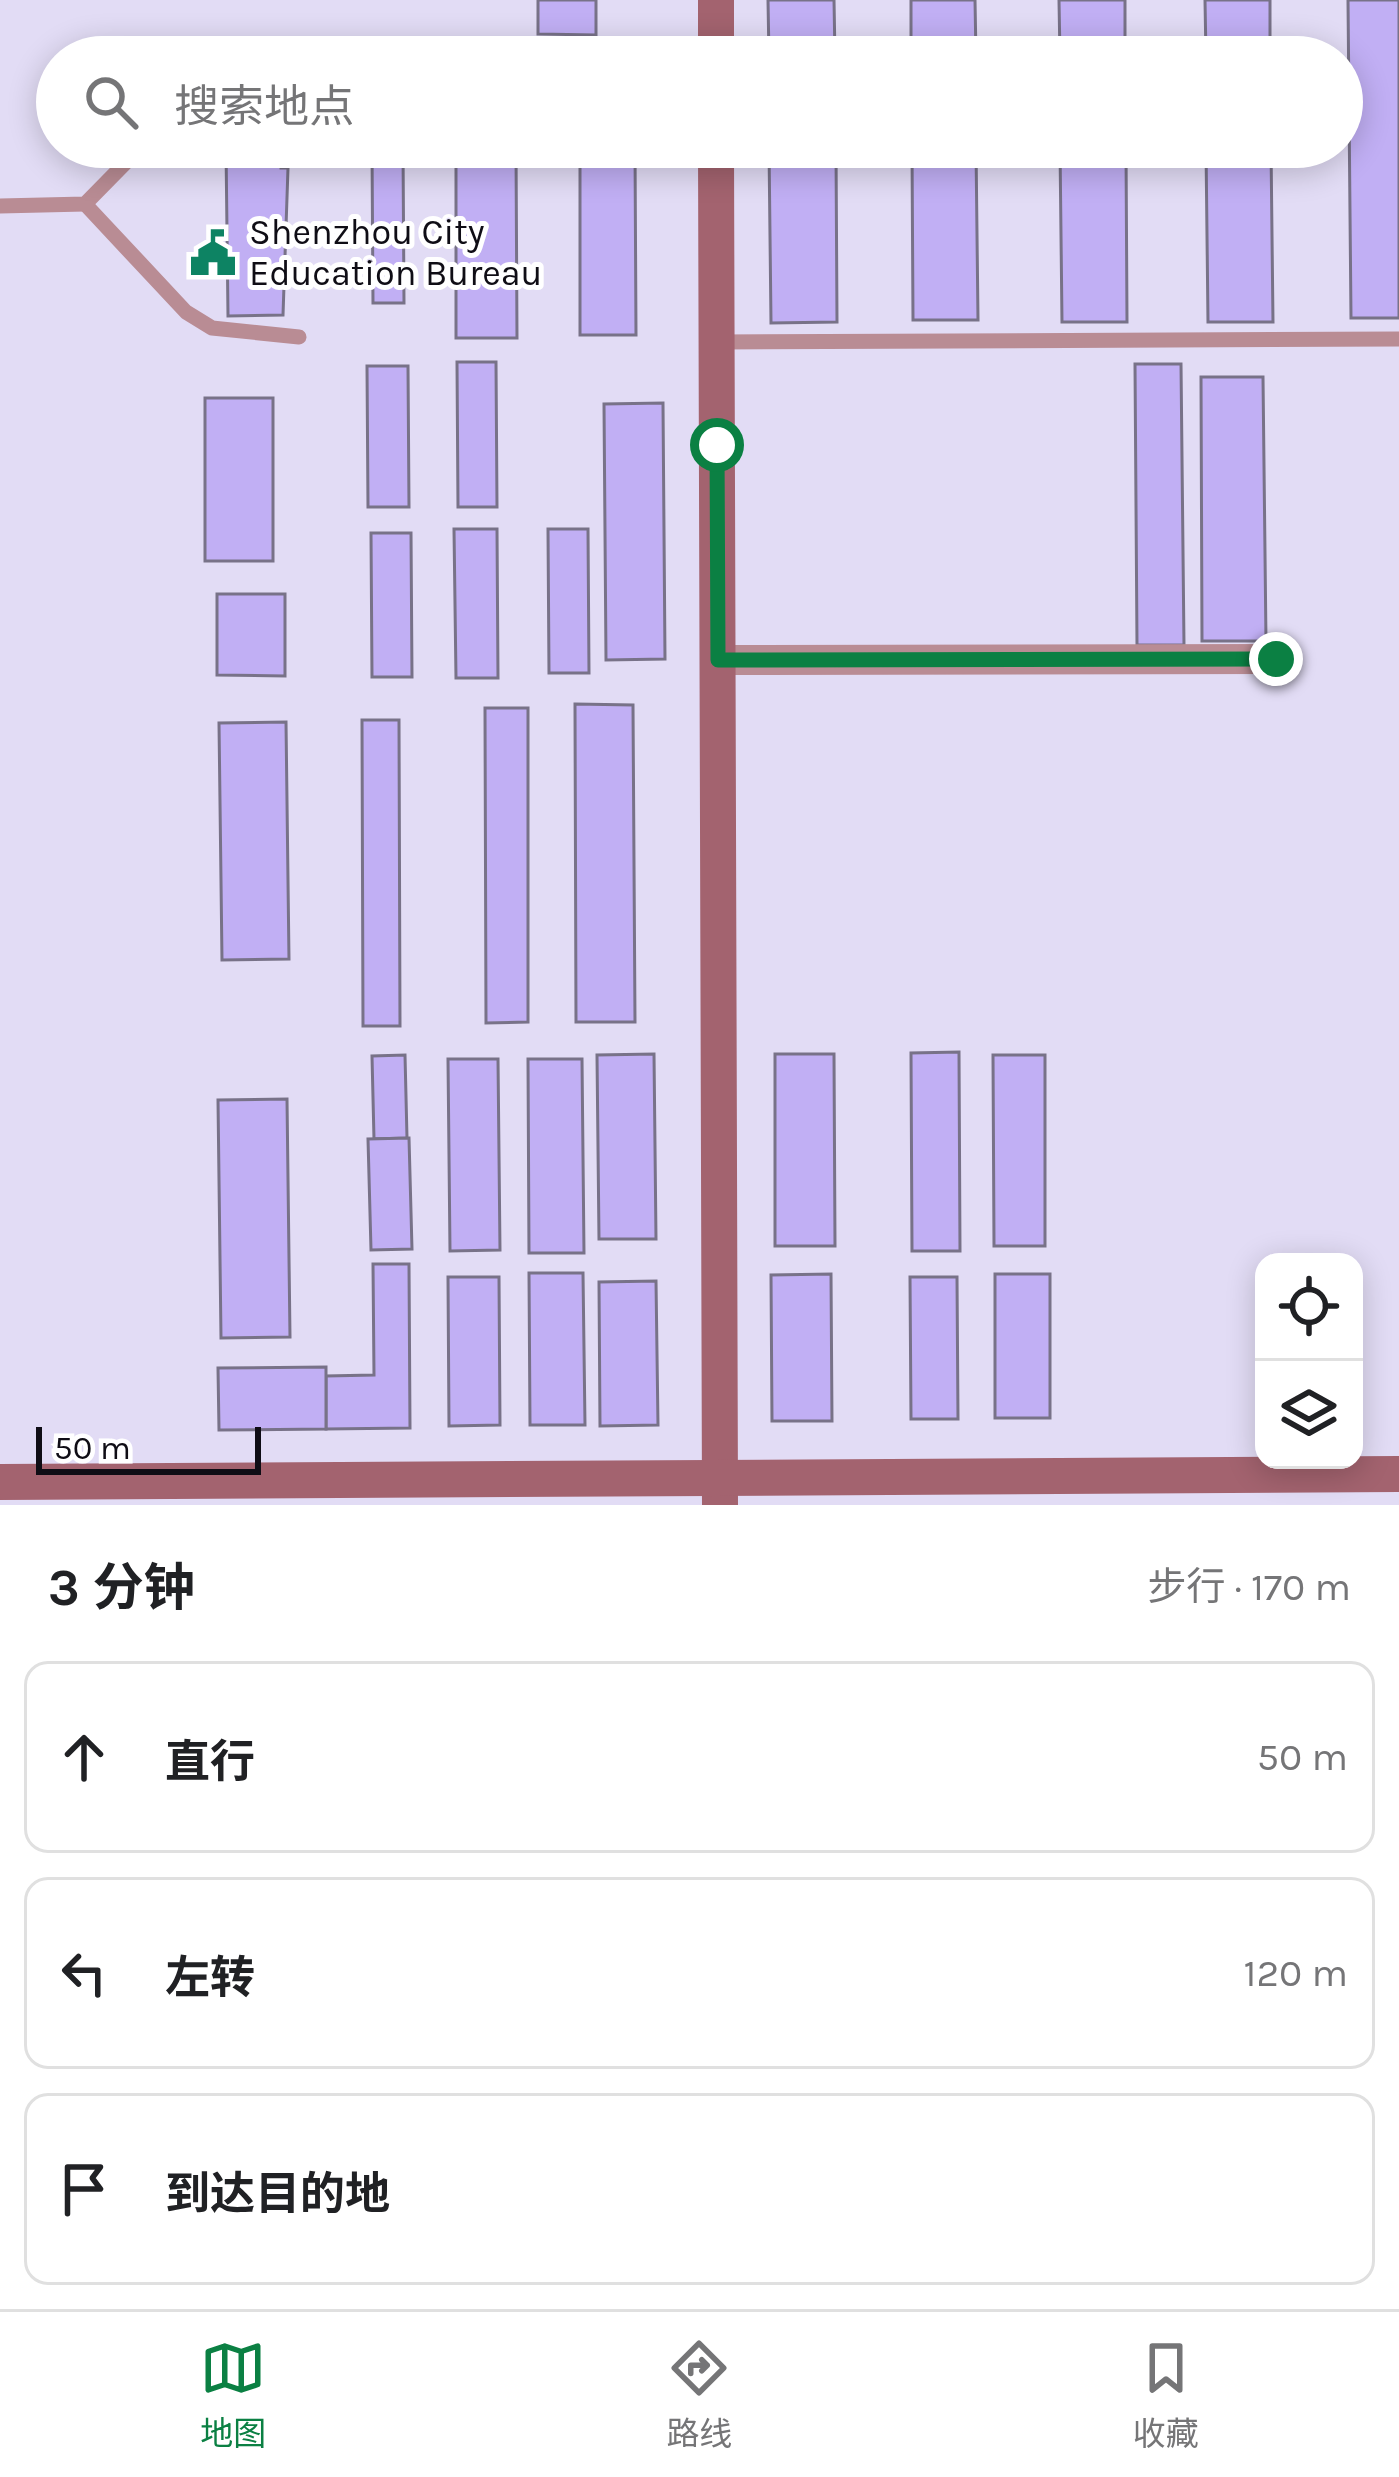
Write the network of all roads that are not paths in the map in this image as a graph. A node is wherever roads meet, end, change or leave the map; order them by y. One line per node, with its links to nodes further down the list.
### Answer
1 (716, 0): 2 (street)
2 (716, 36)
3 (120, 168): 5 (lane)
4 (716, 168): 9 (street)
5 (85, 204): 6 (lane); 7 (lane)
6 (0, 206)
7 (299, 337)
8 (1399, 339): 9 (lane)
9 (717, 342): 11 (street)
10 (1276, 659): 11 (street)
11 (718, 660): 14 (street)
12 (1399, 1474): 14 (street)
13 (0, 1482): 14 (street)
14 (720, 1491)

